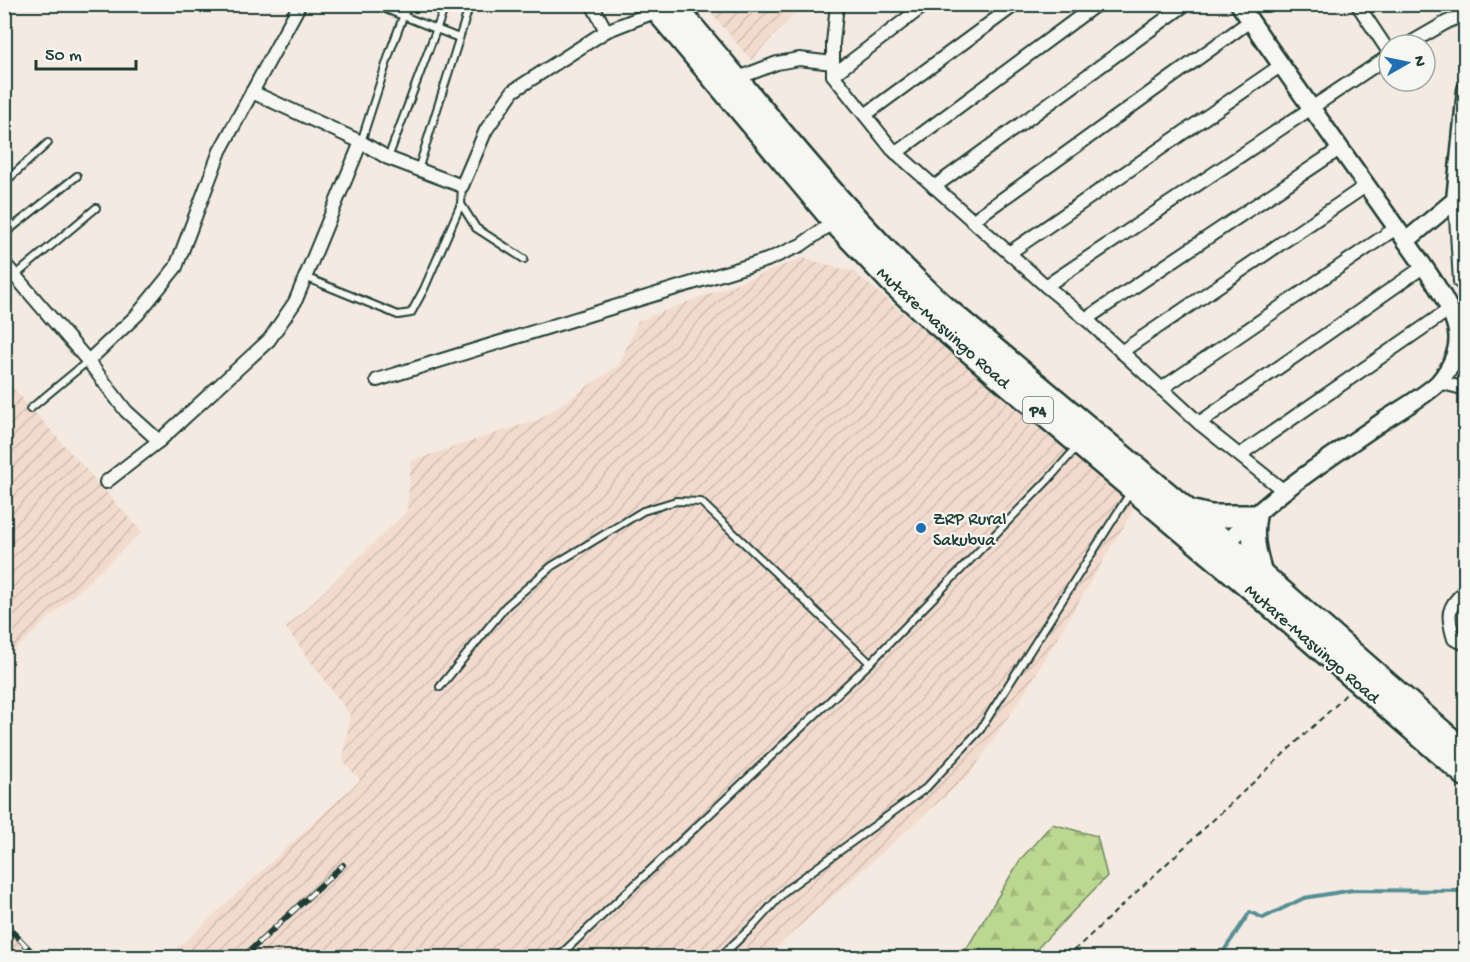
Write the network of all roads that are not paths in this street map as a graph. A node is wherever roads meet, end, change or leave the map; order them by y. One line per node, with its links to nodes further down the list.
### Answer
1 (300, 4): 28 (street)
2 (373, 4): 16 (lane)
3 (408, 4): 16 (lane)
4 (446, 4): 18 (lane)
5 (470, 4): 22 (lane)
6 (592, 4): 19 (street)
7 (837, 4): 25 (street)
8 (926, 4): 25 (street)
9 (1016, 4): 31 (street)
10 (1097, 4): 35 (street)
11 (1186, 4): 42 (street)
12 (1239, 4): 17 (street)
13 (1357, 4): 21 (street)
14 (660, 7): 19 (street); 26 (highway, Mutare-Masvingo Road / P4); 46 (highway, Mutare-Masvingo Road / P4)
15 (1466, 14): 20 (street)
16 (404, 17): 18 (lane); 32 (lane)
17 (1250, 21): 24 (street); 47 (street)
18 (436, 29): 22 (lane); 36 (lane)
19 (606, 31): 41 (street)
20 (1428, 33)
21 (1377, 35)
22 (459, 38): 37 (lane)
23 (1377, 62): 29 (street)
24 (1280, 66): 29 (street); 50 (street)
25 (833, 69): 26 (street); 31 (street)
26 (738, 78): 46 (highway, Mutare-Masvingo Road / P4)
27 (1466, 90): 30 (street)
28 (252, 93): 32 (street); 63 (street)
29 (1311, 106): 34 (street); 58 (street)
30 (1465, 112): 43 (street)
31 (865, 115): 35 (street)
32 (361, 142): 36 (street); 55 (street)
33 (48, 143): 39 (lane)
34 (1341, 148): 40 (street); 61 (street)
35 (897, 153): 42 (street)
36 (388, 158): 37 (street)
37 (418, 170): 41 (street)
38 (77, 176): 48 (lane)
39 (4, 183)
40 (1367, 185): 49 (street); 62 (street)
41 (462, 186): 44 (lane)
42 (934, 187): 47 (street)
43 (1455, 200): 49 (street); 56 (street)
44 (461, 204): 51 (lane); 55 (lane)
45 (96, 208): 54 (lane)
46 (841, 216): 64 (street); 71 (highway, Mutare-Masvingo Road / P4); 76 (highway, Mutare-Masvingo Road / P4)
47 (972, 221): 50 (street)
48 (4, 234)
49 (1401, 234): 53 (street); 66 (street)
50 (1008, 253): 58 (street)
51 (524, 259)
52 (4, 263): 54 (street)
53 (1423, 267): 59 (street); 69 (street)
54 (15, 276): 57 (lane); 63 (street)
55 (305, 277): 70 (street)
56 (1463, 281): 59 (street)
57 (4, 285)
58 (1046, 286): 61 (street)
59 (1440, 293): 60 (street)
60 (1450, 309): 65 (street); 72 (street)
61 (1086, 319): 62 (street)
62 (1121, 352): 66 (street)
63 (88, 361): 68 (lane); 70 (street)
64 (377, 380)
65 (1438, 382): 67 (street); 75 (street)
66 (1161, 389): 69 (street)
67 (1466, 389)
68 (30, 409)
69 (1199, 423): 72 (street)
70 (159, 441): 73 (street)
71 (1079, 445): 74 (highway, Mutare-Masvingo Road / P4); 82 (lane)
72 (1241, 454): 75 (street)
73 (106, 482)
74 (1132, 490): 78 (highway, Mutare-Masvingo Road / P4); 87 (lane)
75 (1284, 491): 77 (street)
76 (1185, 510): 77 (highway); 78 (highway, Mutare-Masvingo Road / P4)
77 (1255, 516): 78 (street); 79 (highway)
78 (1220, 551): 79 (highway, Mutare-Masvingo Road / P4); 85 (highway, Mutare-Masvingo Road / P4)
79 (1261, 574): 84 (highway, Mutare-Masvingo Road / P4)
80 (1466, 590): 81 (street)
81 (1466, 644)
82 (870, 663): 83 (lane); 86 (lane)
83 (440, 687)
84 (1466, 752)
85 (1466, 776)
86 (557, 957)
87 (719, 957)

